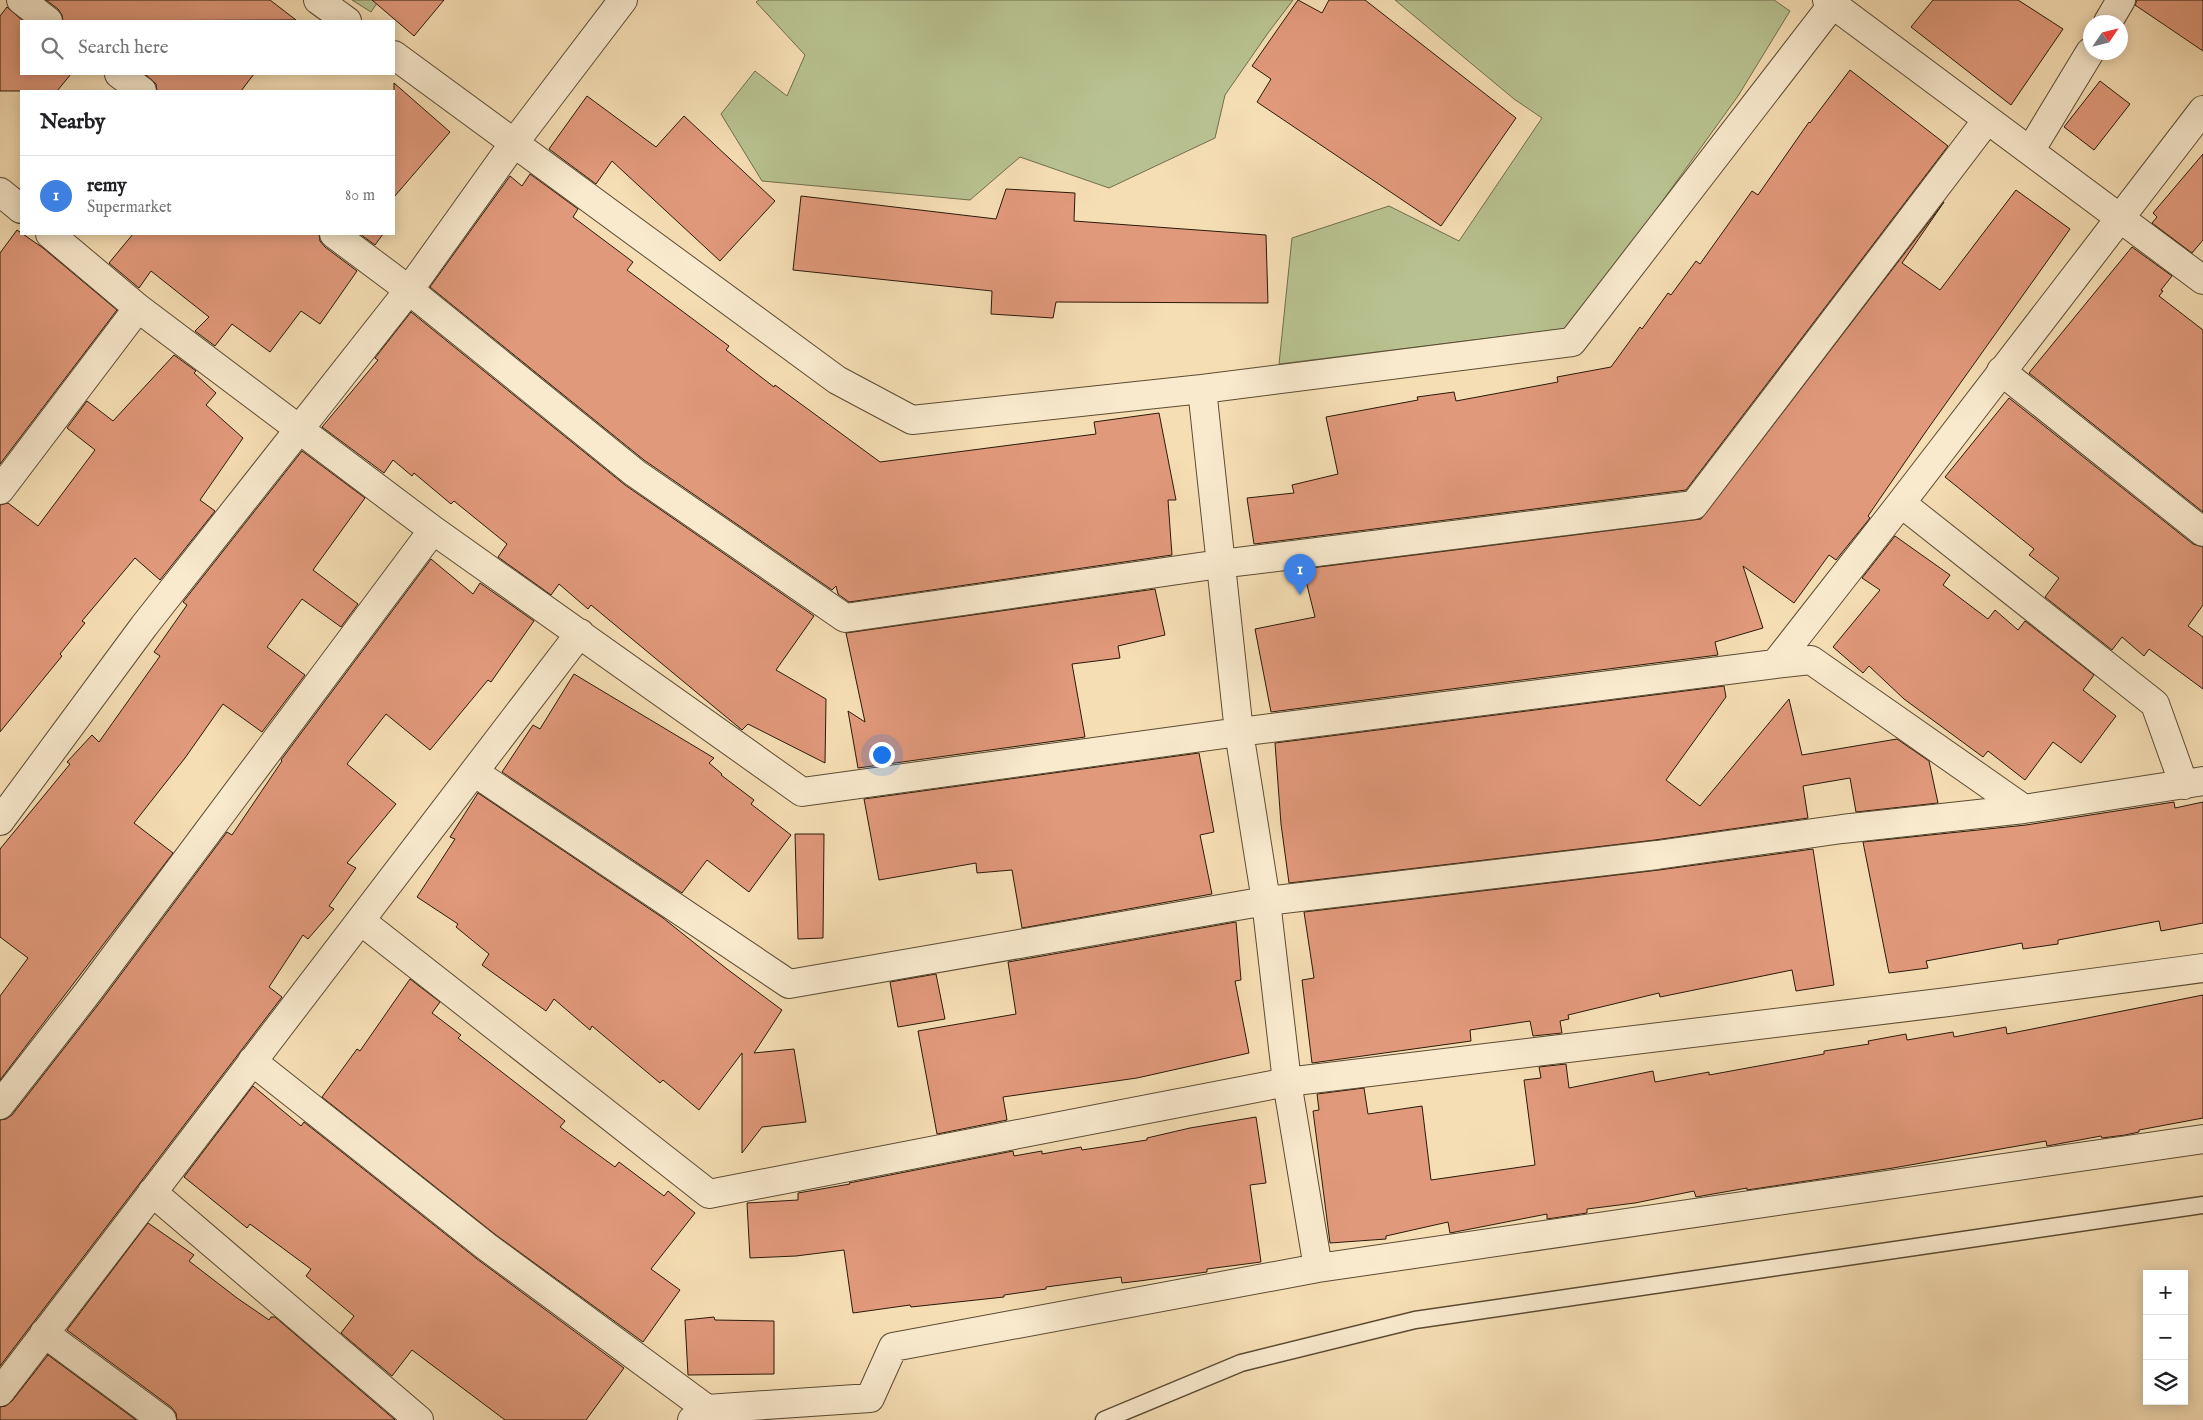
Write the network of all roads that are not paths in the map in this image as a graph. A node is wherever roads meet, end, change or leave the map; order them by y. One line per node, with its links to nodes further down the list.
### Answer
1 (21, 0): 7 (street)
2 (318, 0): 8 (street)
3 (624, 0): 15 (street)
4 (2122, 0): 6 (street)
5 (1832, 1): 14 (street); 24 (street)
6 (2112, 15)
7 (47, 20)
8 (346, 20)
9 (395, 56): 15 (street)
10 (2085, 60): 16 (street)
11 (120, 75): 12 (street)
12 (141, 90)
13 (2203, 110): 17 (street)
14 (1987, 120): 16 (street); 30 (street)
15 (514, 143): 21 (street); 24 (street)
16 (2030, 151): 17 (street)
17 (2121, 218): 20 (street); 23 (street)
18 (51, 235): 22 (street)
19 (335, 235): 21 (street)
20 (2203, 280)
21 (409, 290): 25 (street); 30 (street)
22 (138, 308): 25 (street); 26 (street)
23 (2001, 371): 27 (street); 29 (street)
24 (1202, 390): 30 (street)
25 (301, 429): 28 (street); 37 (street)
26 (0, 490)
27 (1901, 503): 32 (street); 35 (street)
28 (433, 530): 31 (street); 43 (street)
29 (2203, 532)
30 (1220, 564): 33 (street)
31 (580, 633): 33 (street); 34 (street)
32 (1775, 664): 33 (street); 36 (street)
33 (1240, 732): 38 (street)
34 (474, 772): 38 (street); 39 (street)
35 (2194, 783): 36 (street)
36 (2024, 809): 38 (street)
37 (0, 821)
38 (1266, 900): 42 (street)
39 (360, 921): 41 (street); 42 (street)
40 (2203, 968): 42 (street)
41 (252, 1061): 45 (street); 50 (street)
42 (1287, 1082): 47 (street)
43 (0, 1105)
44 (2203, 1139): 47 (street)
45 (152, 1192): 48 (street); 52 (street)
46 (2203, 1205): 53 (lane)
47 (1318, 1268): 50 (street)
48 (44, 1333): 49 (street); 51 (street)
49 (0, 1392)
50 (700, 1414)
51 (162, 1420)
52 (419, 1420)
53 (1104, 1420)

